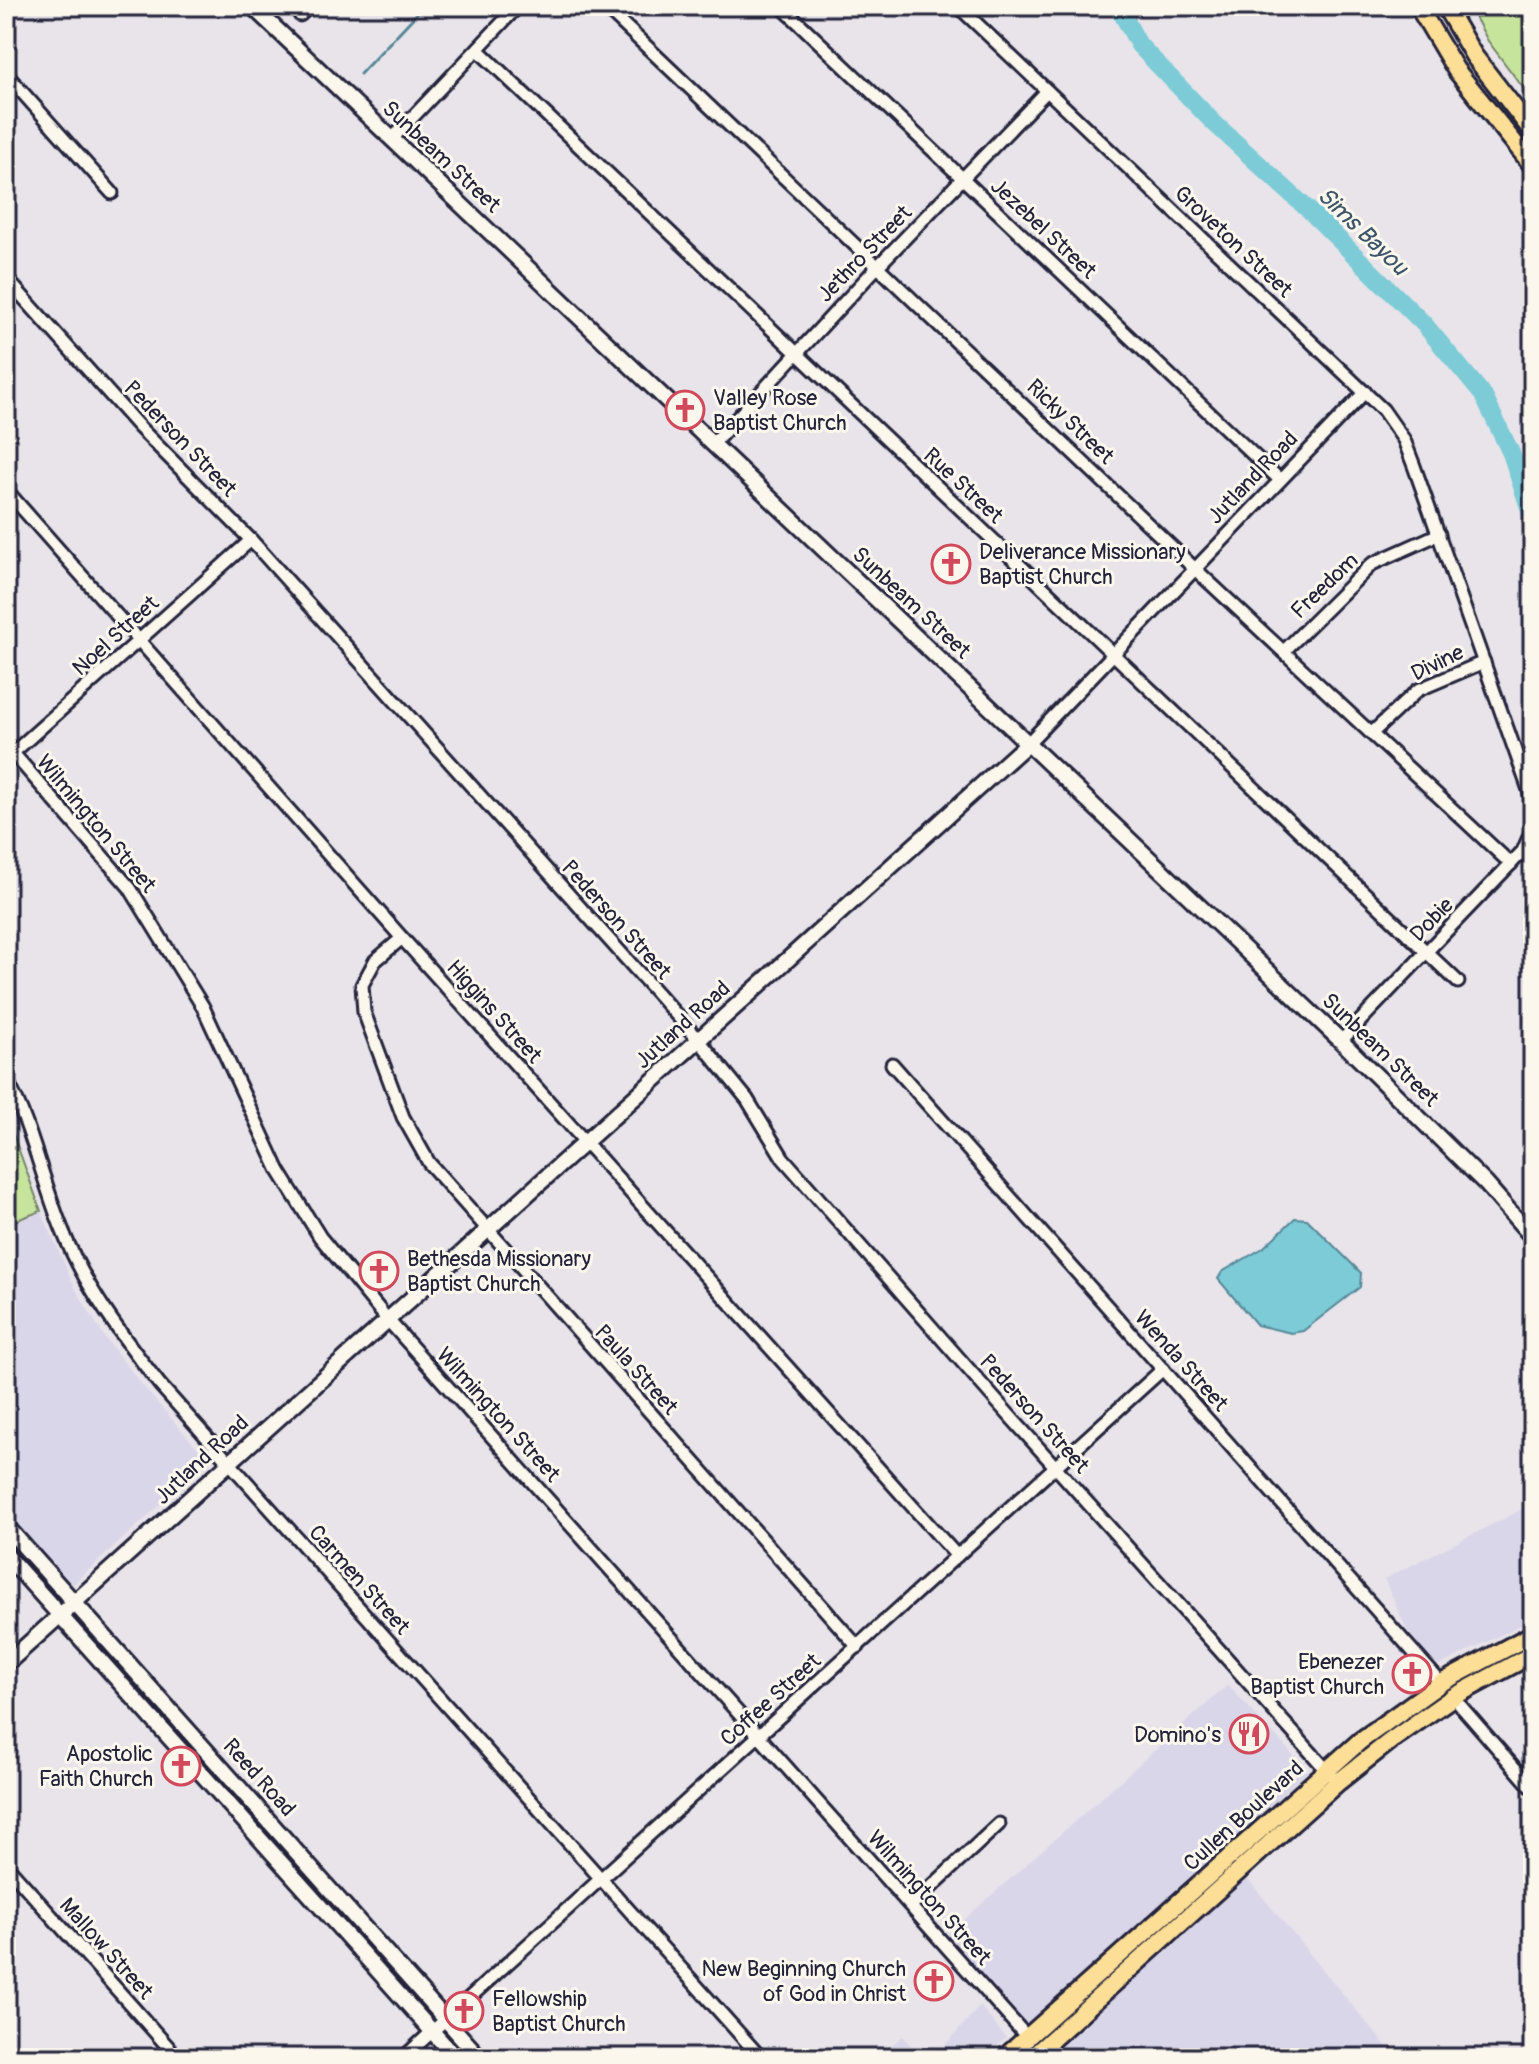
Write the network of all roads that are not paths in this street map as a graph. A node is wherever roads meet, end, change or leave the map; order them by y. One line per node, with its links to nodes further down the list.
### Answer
1 (252, 6): 16 (street, Sunbeam Street)
2 (309, 6): 9 (street)
3 (518, 6): 10 (street)
4 (604, 6): 20 (street, Ricky Street)
5 (781, 6): 18 (street, Jezebel Street)
6 (958, 6): 12 (street, Groveton Street)
7 (1418, 6): 14 (main road)
8 (1445, 6): 13 (main road)
9 (300, 15)
10 (478, 50): 16 (street); 22 (street, Rue Street)
11 (6, 74): 19 (street)
12 (1047, 91): 18 (street, Jethro Street); 23 (street, Groveton Street)
13 (1517, 114): 14 (main road); 15 (main road)
14 (1500, 128): 17 (main road)
15 (1533, 132)
16 (392, 139): 24 (street, Sunbeam Street)
17 (1533, 166)
18 (963, 179): 20 (street, Jethro Street); 25 (street, Jezebel Street)
19 (112, 193)
20 (879, 265): 22 (street, Jethro Street); 29 (street, Ricky Street)
21 (6, 278): 28 (street, Pederson Street)
22 (797, 352): 24 (street, Jethro Street); 32 (street, Rue Street)
23 (1365, 392): 25 (street, Jutland Road); 27 (street, Groveton Street)
24 (713, 444): 35 (street, Sunbeam Street)
25 (1280, 480): 29 (street, Jutland Road)
26 (6, 490): 30 (street, Higgins Street)
27 (1439, 534): 31 (street, Freedom); 33 (street)
28 (251, 540): 30 (street, Noel Street); 43 (street, Pederson Street)
29 (1195, 569): 31 (street, Ricky Street); 32 (street, Jutland Road)
30 (139, 640): 36 (street, Noel Street); 40 (street, Higgins Street)
31 (1284, 651): 34 (street, Ricky Street)
32 (1112, 653): 35 (street, Jutland Road); 41 (street, Rue Street)
33 (1484, 662): 34 (street, Divine); 37 (street)
34 (1372, 733): 39 (street, Ricky Street)
35 (1028, 743): 43 (street, Jutland Road); 44 (street, Sunbeam Street)
36 (8, 752): 50 (street, Wilmington Street)
37 (1533, 806)
38 (1533, 816): 39 (street, Dobie)
39 (1511, 864): 41 (street, Dobie)
40 (402, 938): 47 (street, Higgins Street); 48 (street, Paula Street)
41 (1428, 952): 42 (street, Rue Street); 44 (street, Dobie)
42 (1458, 982)
43 (698, 1039): 47 (street, Jutland Road); 53 (street, Pederson Street)
44 (1341, 1041): 49 (street, Sunbeam Street)
45 (892, 1064): 51 (street, Wenda Street)
46 (6, 1079): 52 (street, Carmen Street)
47 (585, 1140): 48 (street, Jutland Road); 56 (street, Higgins Street)
48 (487, 1230): 50 (street, Jutland Road); 60 (street, Paula Street)
49 (1533, 1238)
50 (387, 1319): 52 (street, Jutland Road); 66 (street, Wilmington Street)
51 (1163, 1369): 53 (street, Coffee Street); 63 (street, Wenda Street)
52 (229, 1463): 57 (street, Jutland Road); 76 (street, Carmen Street)
53 (1056, 1466): 56 (street, Coffee Street); 68 (street, Pederson Street)
54 (6, 1526): 57 (street, Reed Road)
55 (6, 1555): 58 (street, Reed Road)
56 (957, 1556): 60 (street, Coffee Street)
57 (75, 1603): 58 (street, Jutland Road); 65 (street, Reed Road)
58 (61, 1616): 62 (street, Jutland Road); 67 (street, Reed Road)
59 (1533, 1634): 63 (main road, Cullen Boulevard)
60 (858, 1647): 66 (street, Coffee Street)
61 (1533, 1654): 64 (main road, Cullen Boulevard)
62 (6, 1664)
63 (1441, 1683): 68 (main road, Cullen Boulevard)
64 (1453, 1697): 68 (main road, Cullen Boulevard); 69 (street)
65 (184, 1725): 67 (street); 72 (street, Reed Road)
66 (759, 1735): 76 (street, Coffee Street); 77 (street, Wilmington Street)
67 (170, 1738): 75 (street, Reed Road)
68 (1332, 1776): 71 (main road, Cullen Boulevard); 73 (main road, Cullen Boulevard)
69 (1533, 1789)
70 (999, 1824): 77 (street)
71 (1228, 1858): 73 (main road); 78 (main road, Cullen Boulevard)
72 (305, 1860): 75 (street); 79 (street, Reed Road)
73 (1247, 1863): 78 (main road, Cullen Boulevard)
74 (6, 1865): 82 (street, Mallow Street)
75 (291, 1872): 80 (street, Reed Road)
76 (601, 1879): 79 (street, Coffee Street); 86 (street, Carmen Street)
77 (912, 1905): 81 (street, Wilmington Street)
78 (1143, 1946): 81 (main road, Cullen Boulevard); 88 (main road, Cullen Boulevard)
79 (445, 2020): 80 (street, Coffee Street); 85 (street, Reed Road)
80 (433, 2032): 83 (street, Coffee Street); 84 (street, Reed Road)
81 (1027, 2037): 87 (main road, Cullen Boulevard); 88 (street)
82 (178, 2058)
83 (403, 2058)
84 (456, 2058)
85 (480, 2058)
86 (761, 2058)
87 (1004, 2058)
88 (1030, 2058)

